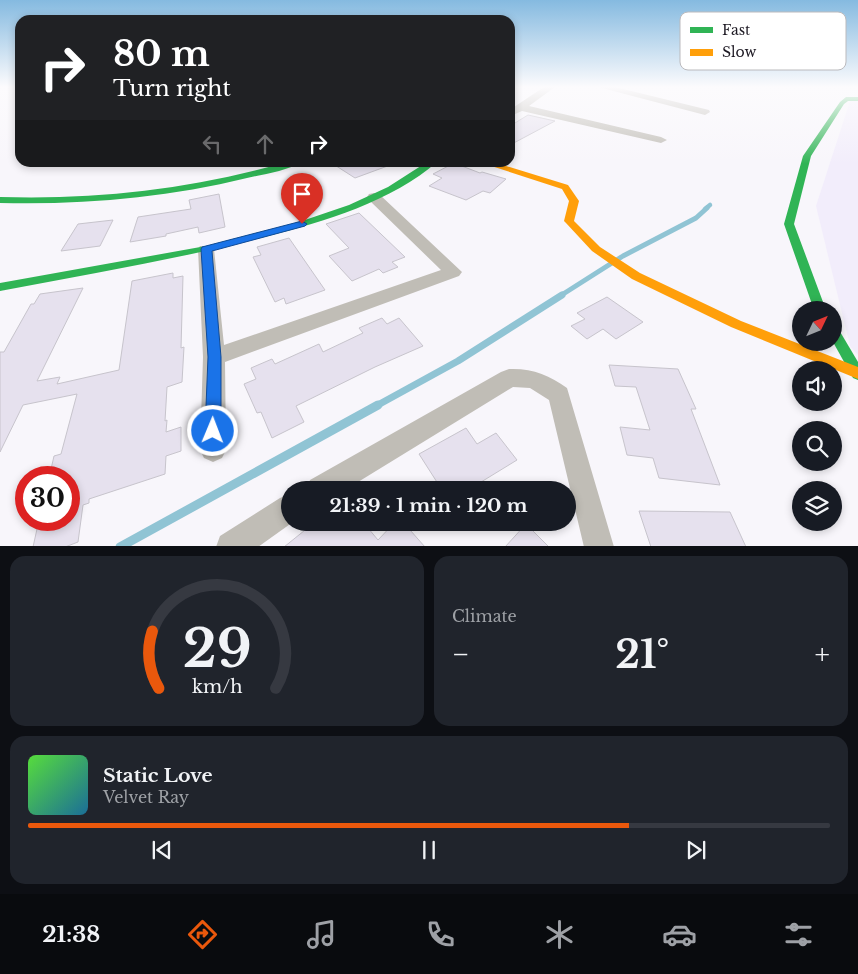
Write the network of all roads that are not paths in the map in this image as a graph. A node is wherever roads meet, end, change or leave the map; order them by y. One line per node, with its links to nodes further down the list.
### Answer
1 (543, 112): 3 (street)
2 (836, 112): 11 (street)
3 (661, 140)
4 (277, 167): 8 (street)
5 (425, 167): 7 (street)
6 (499, 167): 14 (street)
7 (374, 197): 9 (street); 13 (street)
8 (0, 200)
9 (206, 249): 10 (street); 13 (street)
10 (1, 289)
11 (817, 301)
12 (842, 347): 14 (street)
13 (214, 357): 15 (street)
14 (858, 374)
15 (213, 450)
16 (335, 481): 19 (street)
17 (281, 514): 18 (street)
18 (230, 546)
19 (599, 546)

